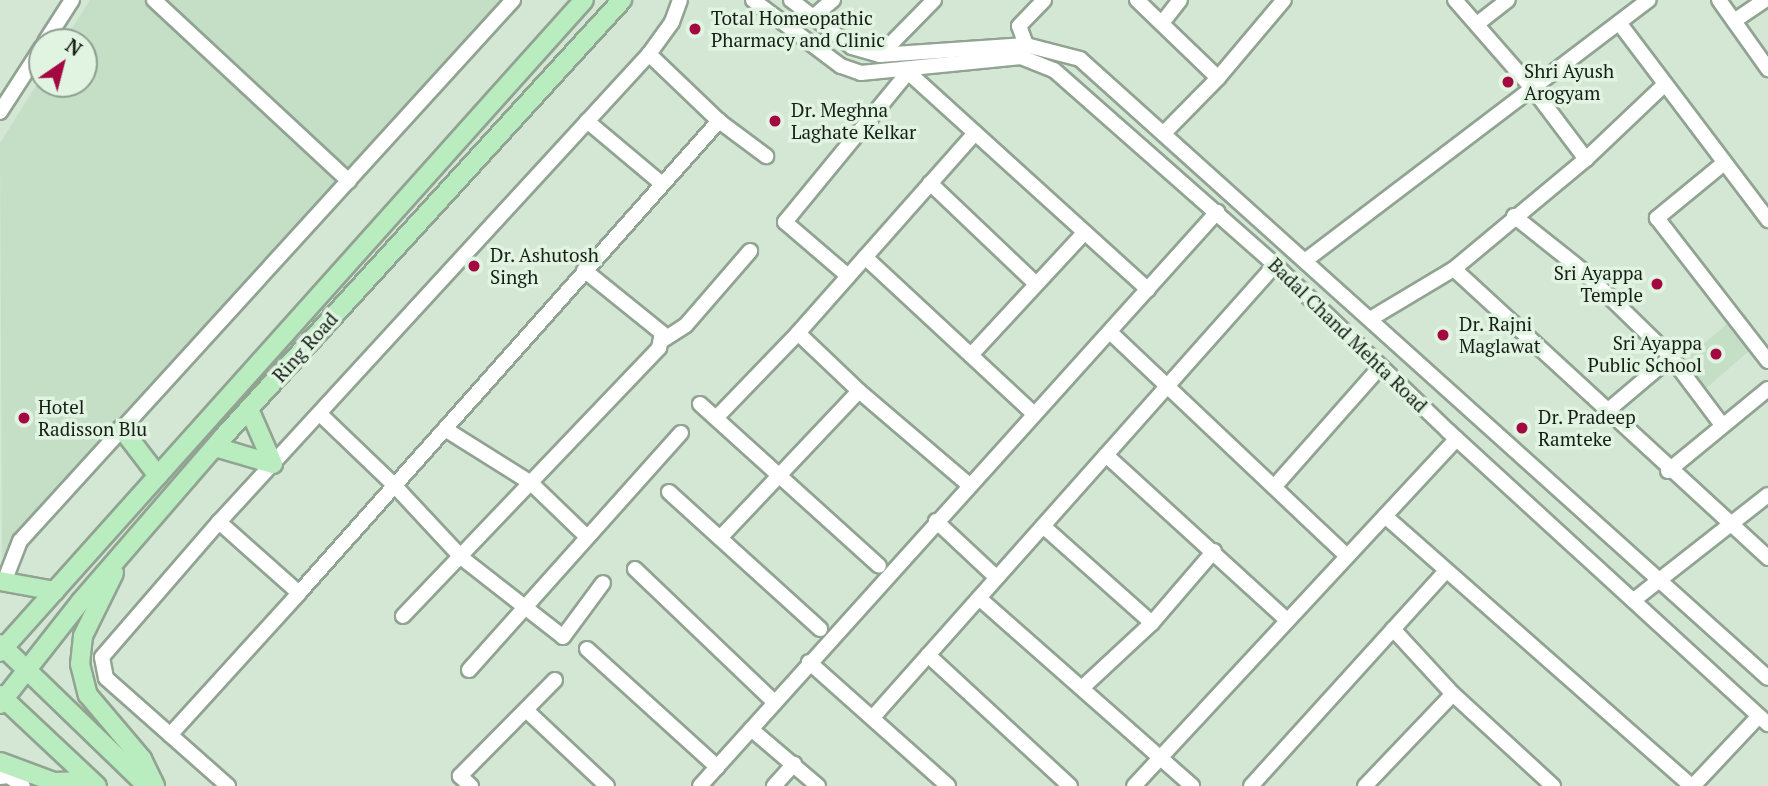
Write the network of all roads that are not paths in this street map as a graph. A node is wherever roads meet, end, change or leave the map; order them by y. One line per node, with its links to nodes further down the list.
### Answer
1 (72, 0): 25 (street)
2 (154, 0): 43 (street)
3 (513, 0): 43 (street)
4 (584, 0): 86 (main road, Ring Road)
5 (622, 0): 71 (main road, Ring Road)
6 (680, 0): 27 (street)
7 (753, 0): 31 (street, Badal Chand Mehta Road)
8 (791, 0): 20 (street)
9 (833, 0): 20 (street)
10 (934, 0): 28 (street)
11 (1044, 0): 26 (street)
12 (1137, 0): 22 (street)
13 (1180, 0): 22 (street)
14 (1284, 0): 32 (street)
15 (1455, 0): 23 (street)
16 (1508, 0): 23 (street)
17 (1648, 0): 24 (street)
18 (1719, 0): 21 (street)
19 (1765, 0): 21 (street)
20 (812, 18): 28 (street)
21 (1734, 21): 30 (street)
22 (1161, 23): 32 (street)
23 (1477, 24): 34 (street)
24 (1620, 24): 33 (street); 34 (street)
25 (54, 28)
26 (1026, 45): 28 (street); 39 (street)
27 (649, 54): 36 (street); 37 (street)
28 (880, 55)
29 (28, 69): 35 (street)
30 (1768, 69)
31 (908, 72): 38 (street); 46 (street, Badal Chand Mehta Road); 56 (street)
32 (1217, 78): 39 (street)
33 (1663, 86): 41 (street); 42 (street)
34 (1533, 89): 41 (street); 52 (street)
35 (0, 112)
36 (587, 121): 45 (street); 73 (street)
37 (719, 121): 40 (street); 45 (street)
38 (975, 133): 44 (street); 49 (street)
39 (1164, 134): 52 (street)
40 (766, 156)
41 (1586, 159): 47 (street)
42 (1724, 163): 48 (street); 65 (street)
43 (349, 181): 77 (street)
44 (930, 183): 51 (street); 57 (street)
45 (662, 184): 55 (street)
46 (1217, 212): 53 (street, Badal Chand Mehta Road); 58 (street)
47 (1514, 216): 54 (street); 64 (street)
48 (1768, 220)
49 (1084, 233): 57 (street); 58 (street)
50 (750, 251): 62 (street)
51 (865, 257): 56 (street); 63 (street)
52 (1307, 260): 59 (street)
53 (1275, 265): 66 (street, Badal Chand Mehta Road); 67 (street)
54 (1454, 269): 59 (street); 72 (street)
55 (584, 270): 62 (street); 78 (street)
56 (848, 276): 61 (street)
57 (1037, 284): 63 (street)
58 (1148, 290): 60 (street)
59 (1372, 318): 110 (street)
60 (1110, 332): 67 (street); 74 (street)
61 (798, 333): 69 (street); 75 (street)
62 (663, 340): 87 (street)
63 (971, 355): 74 (street)
64 (1671, 357): 72 (street); 76 (street)
65 (1768, 361)
66 (1380, 367): 80 (street, Badal Chand Mehta Road); 90 (street)
67 (1167, 386): 82 (street); 90 (street)
68 (1768, 389): 76 (street)
69 (859, 391): 85 (street); 89 (street)
70 (700, 404): 75 (street)
71 (248, 409): 81 (main road, Ring Road); 83 (main road)
72 (1606, 412): 84 (street)
73 (320, 414): 83 (street); 88 (street)
74 (1034, 414): 89 (street)
75 (716, 418): 85 (street)
76 (1722, 425): 84 (street)
77 (122, 429): 86 (main road); 108 (street)
78 (445, 429): 87 (street); 88 (street)
79 (681, 433): 98 (street)
80 (1457, 439): 93 (street); 115 (street, Badal Chand Mehta Road)
81 (215, 447): 83 (main road); 100 (main road, Ring Road)
82 (1107, 454): 96 (street); 101 (street)
83 (273, 464): 94 (street)
84 (1668, 471): 97 (street)
85 (779, 476): 99 (street); 105 (street)
86 (158, 477): 112 (main road, Ring Road)
87 (530, 483): 98 (street); 103 (street)
88 (394, 485): 103 (street); 113 (street)
89 (969, 485): 95 (street)
90 (1275, 487): 102 (street)
91 (669, 492): 99 (street)
92 (1768, 495): 97 (street)
93 (1385, 516): 102 (street); 107 (street)
94 (219, 522): 113 (street); 138 (street)
95 (936, 522): 109 (street); 125 (street)
96 (1043, 526): 109 (street); 119 (street)
97 (1728, 526): 104 (street); 110 (street)
98 (586, 536): 116 (street)
99 (720, 538): 120 (street)
100 (127, 548): 127 (main road, Ring Road); 147 (main road)
101 (1214, 551): 118 (street); 119 (street)
102 (1347, 556): 118 (street)
103 (462, 558): 116 (street); 117 (street)
104 (1768, 558)
105 (879, 566)
106 (635, 569): 133 (street)
107 (1446, 571): 121 (street); 161 (street)
108 (2, 575): 112 (main road)
109 (997, 578): 114 (street)
110 (1658, 578): 115 (street); 128 (street)
111 (603, 583): 116 (street)
112 (55, 591): 122 (main road, Ring Road)
113 (299, 593): 138 (street)
114 (979, 597): 124 (street); 130 (street)
115 (1634, 600): 136 (street, Badal Chand Mehta Road)
116 (523, 606): 126 (street)
117 (403, 616)
118 (1287, 620): 139 (street)
119 (1152, 623): 130 (street)
120 (820, 629)
121 (1393, 629): 131 (street); 158 (street)
122 (1, 648): 127 (main road)
123 (587, 649): 142 (street)
124 (928, 654): 135 (street); 155 (street)
125 (809, 662): 133 (street); 135 (street)
126 (469, 670)
127 (27, 674): 132 (main road, Ring Road); 146 (main road)
128 (1768, 678)
129 (555, 680): 134 (street)
130 (1082, 688): 139 (street)
131 (1454, 694): 159 (street); 160 (street)
132 (1, 699): 144 (main road)
133 (774, 702): 137 (street)
134 (526, 710): 149 (street); 150 (street)
135 (874, 716): 154 (street)
136 (1764, 720): 161 (street)
137 (751, 729): 141 (street); 142 (street)
138 (170, 735): 148 (street)
139 (1159, 757): 156 (street); 157 (street)
140 (0, 762): 144 (main road)
141 (794, 764): 152 (street); 153 (street)
142 (717, 767): 151 (street)
143 (0, 777): 145 (street)
144 (94, 783)
145 (23, 786)
146 (147, 786)
147 (155, 786)
148 (228, 786)
149 (471, 786)
150 (607, 786)
151 (700, 786)
152 (774, 786)
153 (818, 786)
154 (948, 786)
155 (1070, 786)
156 (1134, 786)
157 (1192, 786)
158 (1251, 786)
159 (1365, 786)
160 (1553, 786)
161 (1692, 786)

